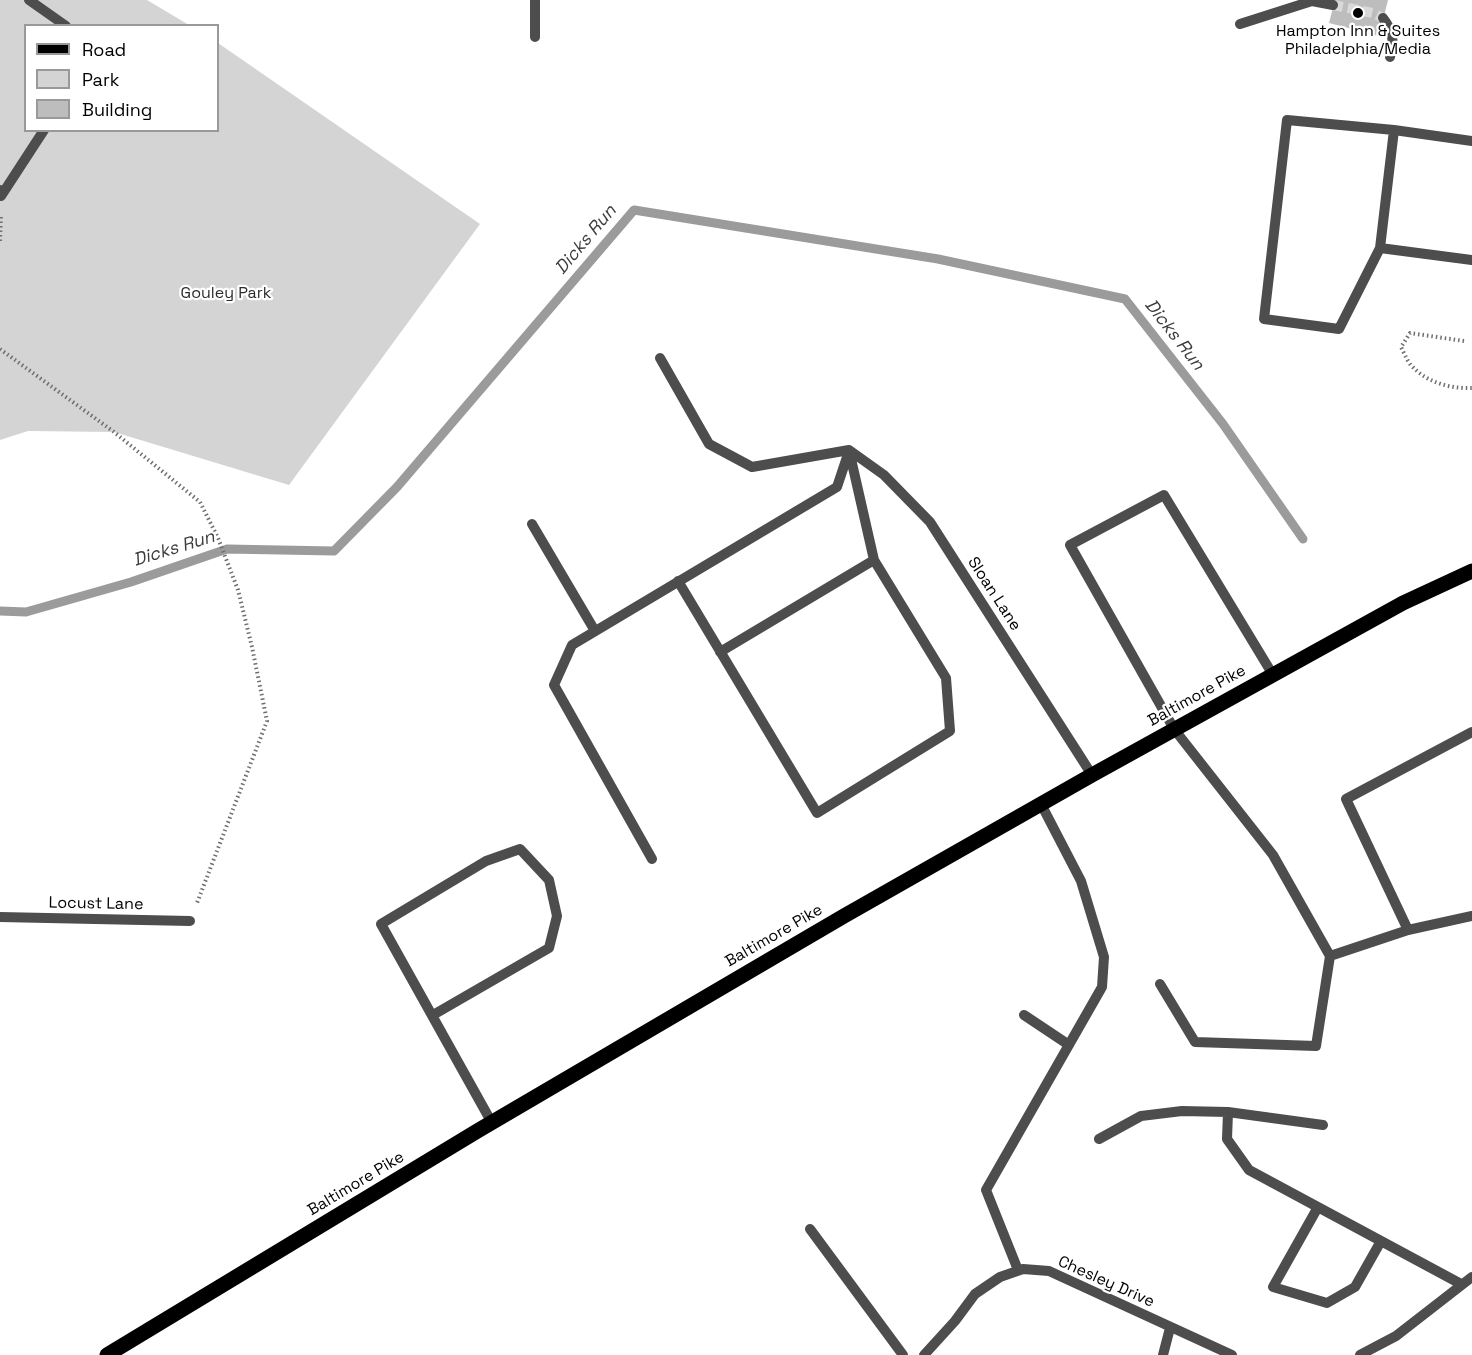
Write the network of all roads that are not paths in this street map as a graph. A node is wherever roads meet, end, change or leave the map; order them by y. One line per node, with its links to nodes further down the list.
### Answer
1 (29, 0): 5 (street)
2 (535, 0): 7 (street)
3 (1334, 5): 6 (street)
4 (1383, 18): 8 (street)
5 (63, 24)
6 (1240, 24)
7 (535, 37)
8 (1390, 57)
9 (1394, 130): 11 (street); 13 (street); 13 (street)
10 (43, 132): 12 (street)
11 (1472, 141)
12 (0, 190)
13 (1380, 248): 14 (street)
14 (1472, 260)
15 (660, 358): 16 (street)
16 (849, 450): 18 (street); 20 (street); 26 (street, Sloan Lane)
17 (532, 524): 21 (street)
18 (874, 560): 22 (street); 22 (street)
19 (1472, 571): 23 (main road, Baltimore Pike)
20 (678, 581): 21 (street); 22 (street)
21 (596, 631): 28 (street)
22 (720, 652)
23 (1273, 675): 24 (main road, Baltimore Pike); 24 (street)
24 (1174, 729): 26 (main road, Baltimore Pike); 33 (street)
25 (1472, 732): 32 (street)
26 (1092, 775): 27 (main road, Baltimore Pike)
27 (1041, 804): 37 (street); 39 (main road, Baltimore Pike)
28 (652, 859)
29 (1472, 916): 32 (street)
30 (0, 917): 31 (street, Locust Lane)
31 (190, 921)
32 (1408, 930): 33 (street)
33 (1330, 956): 34 (street)
34 (1160, 984)
35 (433, 1015): 35 (street); 39 (street)
36 (1024, 1015): 37 (street)
37 (1069, 1045): 45 (street)
38 (1228, 1112): 40 (street); 41 (street); 42 (street)
39 (492, 1123): 49 (main road, Baltimore Pike)
40 (1323, 1125)
41 (1099, 1139)
42 (1318, 1207): 44 (street); 44 (street)
43 (810, 1229): 50 (street)
44 (1381, 1241): 47 (street)
45 (1018, 1270): 48 (street, Chesley Drive); 51 (street, Chesley Drive)
46 (1472, 1277): 47 (street)
47 (1461, 1284): 54 (street)
48 (1170, 1328): 52 (street); 53 (street, Chesley Drive)
49 (107, 1355)
50 (903, 1355)
51 (924, 1355)
52 (1163, 1355)
53 (1232, 1355)
54 (1360, 1355)

